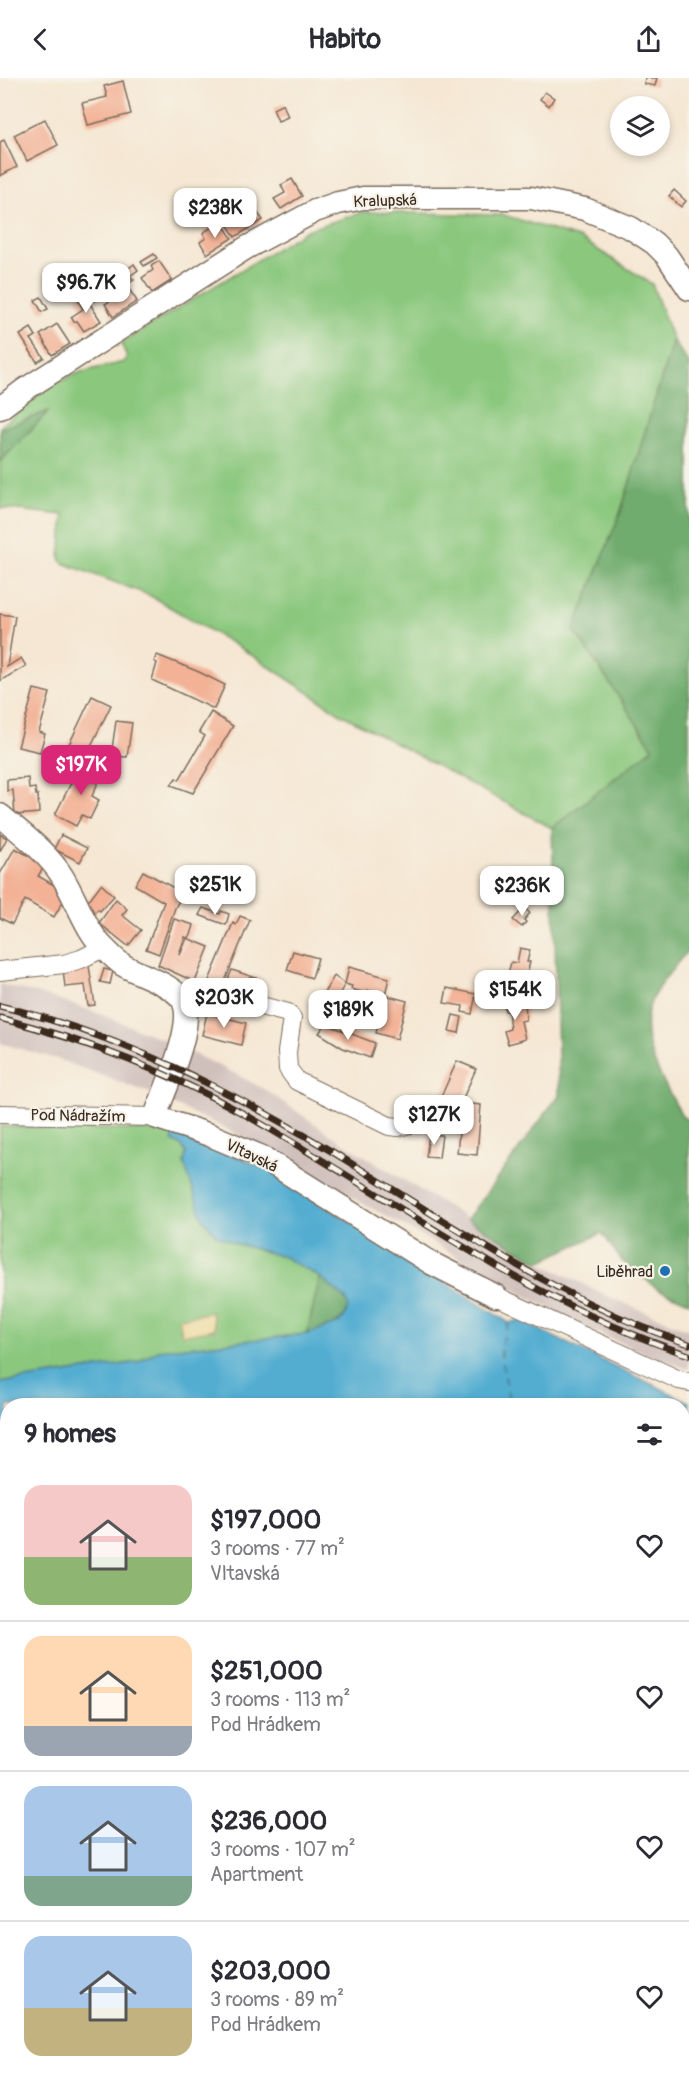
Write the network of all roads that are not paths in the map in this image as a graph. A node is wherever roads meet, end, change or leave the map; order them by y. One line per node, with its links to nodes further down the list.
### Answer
1 (689, 289): 2 (street, Kralupská)
2 (1, 405)
3 (0, 815): 4 (street)
4 (103, 948): 5 (street); 6 (street)
5 (0, 971)
6 (183, 1001): 8 (street); 9 (street)
7 (0, 1114): 8 (street, Pod Nádražím)
8 (155, 1117): 10 (street, Vltavská)
9 (410, 1124)
10 (496, 1296): 11 (street, Vltavská)
11 (689, 1382)

